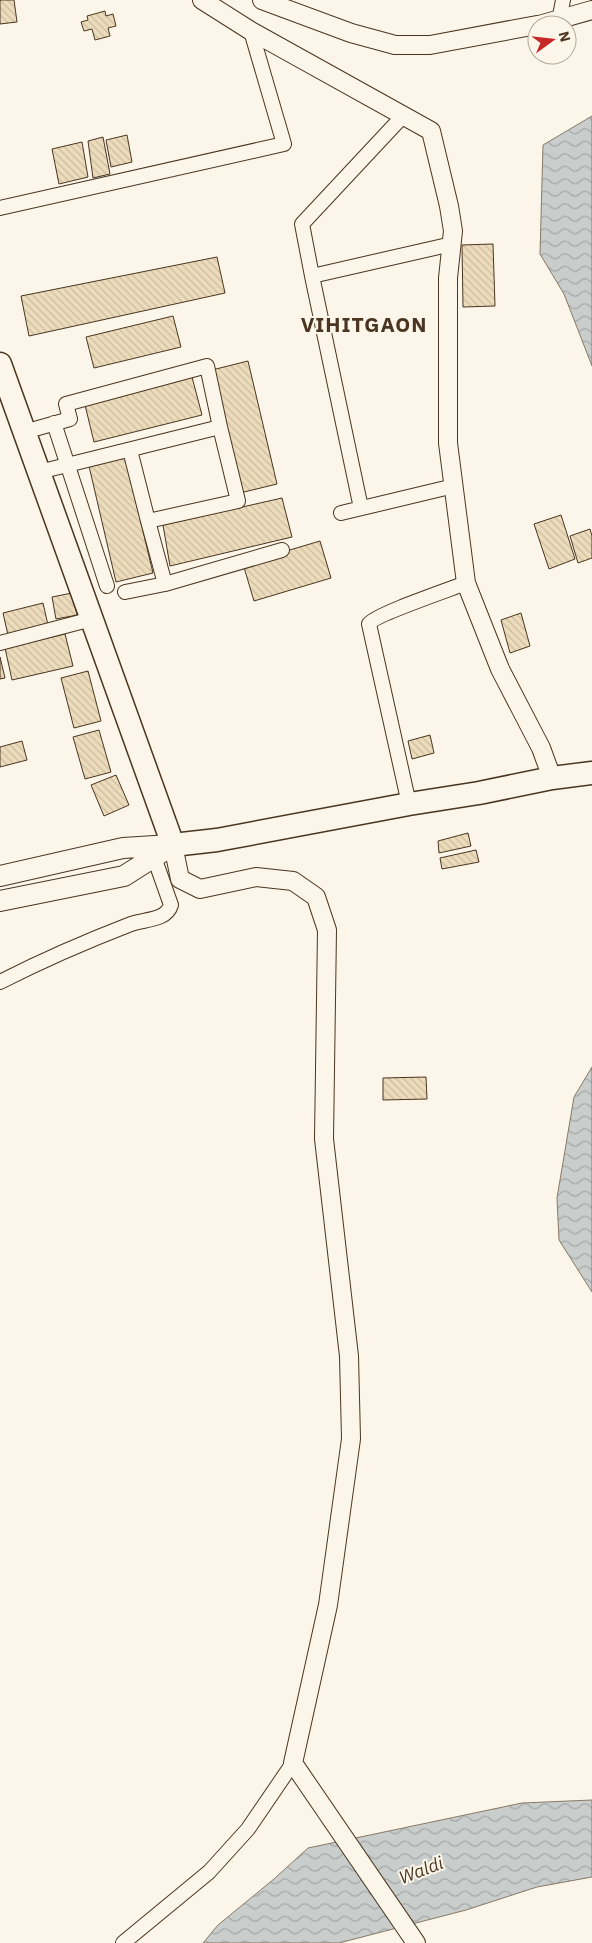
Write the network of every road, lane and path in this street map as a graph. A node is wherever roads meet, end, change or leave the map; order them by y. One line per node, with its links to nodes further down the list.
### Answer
1 (202, 0): 8 (street)
2 (262, 0): 7 (street)
3 (563, 0): 5 (street)
4 (592, 10): 6 (street)
5 (560, 15)
6 (577, 15)
7 (527, 27)
8 (251, 31): 9 (street); 10 (street)
9 (402, 117): 11 (street); 12 (street)
10 (0, 208)
11 (452, 244): 12 (street); 20 (street)
12 (312, 276): 21 (street)
13 (0, 364): 16 (main road)
14 (54, 423): 15 (street); 16 (street); 18 (street)
15 (220, 427): 17 (street); 23 (street)
16 (24, 432): 19 (main road)
17 (130, 450): 18 (street); 23 (street)
18 (68, 465): 19 (street); 27 (street)
19 (39, 472): 29 (main road)
20 (454, 486): 21 (street); 25 (street)
21 (361, 508): 22 (street)
22 (341, 513)
23 (148, 521): 26 (street)
24 (282, 550): 26 (street)
25 (466, 583): 32 (street); 33 (street)
26 (165, 584): 28 (street)
27 (107, 586)
28 (125, 592)
29 (92, 619): 30 (street); 34 (main road)
30 (0, 643)
31 (592, 773): 32 (main road)
32 (552, 778): 33 (main road)
33 (409, 804): 34 (main road)
34 (174, 845): 35 (main road); 36 (main road); 39 (street)
35 (154, 857): 37 (main road); 38 (street)
36 (0, 876)
37 (0, 901)
38 (0, 982)
39 (293, 1763): 40 (street); 41 (street)
40 (123, 1943)
41 (416, 1943)

